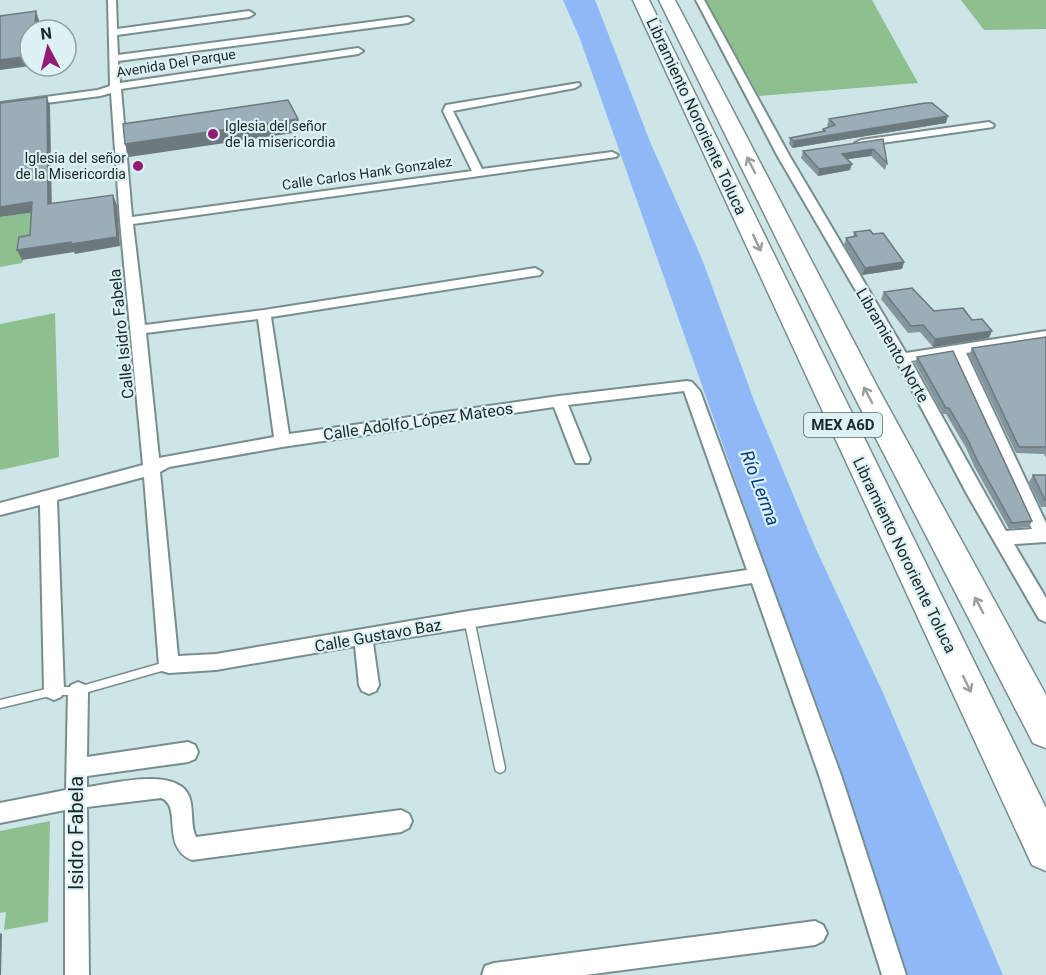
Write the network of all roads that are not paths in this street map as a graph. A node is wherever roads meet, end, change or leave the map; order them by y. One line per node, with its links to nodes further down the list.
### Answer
1 (112, 0): 7 (street, Calle Isidro Fabela)
2 (641, 0): 49 (highway, Libramiento Nororiente Toluca / MEX A6D, one-way to 49)
3 (667, 0): 42 (highway, Libramiento Nororiente Toluca / MEX A6D, one-way to 3)
4 (700, 0): 24 (street, Libramiento Norte)
5 (249, 14): 7 (street)
6 (408, 20): 9 (street)
7 (112, 33): 9 (street, Calle Isidro Fabela)
8 (358, 51): 11 (street, Avenida Del Parque)
9 (112, 59): 11 (street, Calle Isidro Fabela)
10 (575, 85): 16 (street)
11 (116, 87): 12 (street, Avenida Del Parque); 17 (street, Calle Isidro Fabela)
12 (0, 106)
13 (989, 125): 14 (street)
14 (851, 145)
15 (612, 155): 16 (street, Calle Carlos Hank Gonzalez)
16 (478, 172): 17 (street, Calle Carlos Hank Gonzalez)
17 (126, 221): 20 (street, Calle Isidro Fabela)
18 (536, 272): 19 (street)
19 (264, 314): 20 (street); 26 (street)
20 (139, 330): 28 (street, Calle Isidro Fabela)
21 (1042, 337): 22 (street); 23 (street)
22 (957, 350): 24 (street); 31 (street)
23 (1046, 353)
24 (902, 358): 32 (street, Libramiento Norte)
25 (559, 401): 26 (street, Calle Adolfo López Mateos); 27 (street); 33 (street, Calle Adolfo López Mateos)
26 (282, 441): 28 (street, Calle Adolfo López Mateos)
27 (582, 459)
28 (151, 469): 29 (street, Calle Adolfo López Mateos); 37 (street, Calle Isidro Fabela)
29 (48, 495): 30 (street, Calle Adolfo López Mateos); 39 (street)
30 (0, 509)
31 (1045, 535): 32 (street)
32 (1001, 538): 34 (street, Libramiento Norte)
33 (759, 575): 35 (street, Calle Gustavo Baz); 53 (street)
34 (1046, 614)
35 (469, 619): 36 (street, Calle Gustavo Baz); 45 (lane)
36 (363, 638): 37 (street, Calle Gustavo Baz); 38 (street)
37 (169, 665): 40 (lane, Calle Gustavo Baz)
38 (369, 685)
39 (54, 691): 40 (lane, Calle Gustavo Baz); 41 (lane, Calle Gustavo Baz)
40 (78, 691): 44 (street, Isidro Fabela)
41 (0, 704)
42 (1046, 731)
43 (188, 752): 44 (street)
44 (76, 768): 46 (street, Isidro Fabela)
45 (500, 768)
46 (76, 798): 47 (street); 48 (street); 51 (street, Isidro Fabela)
47 (0, 813)
48 (401, 821)
49 (1046, 850)
50 (815, 933): 52 (street)
51 (77, 975)
52 (494, 975)
53 (894, 975)

